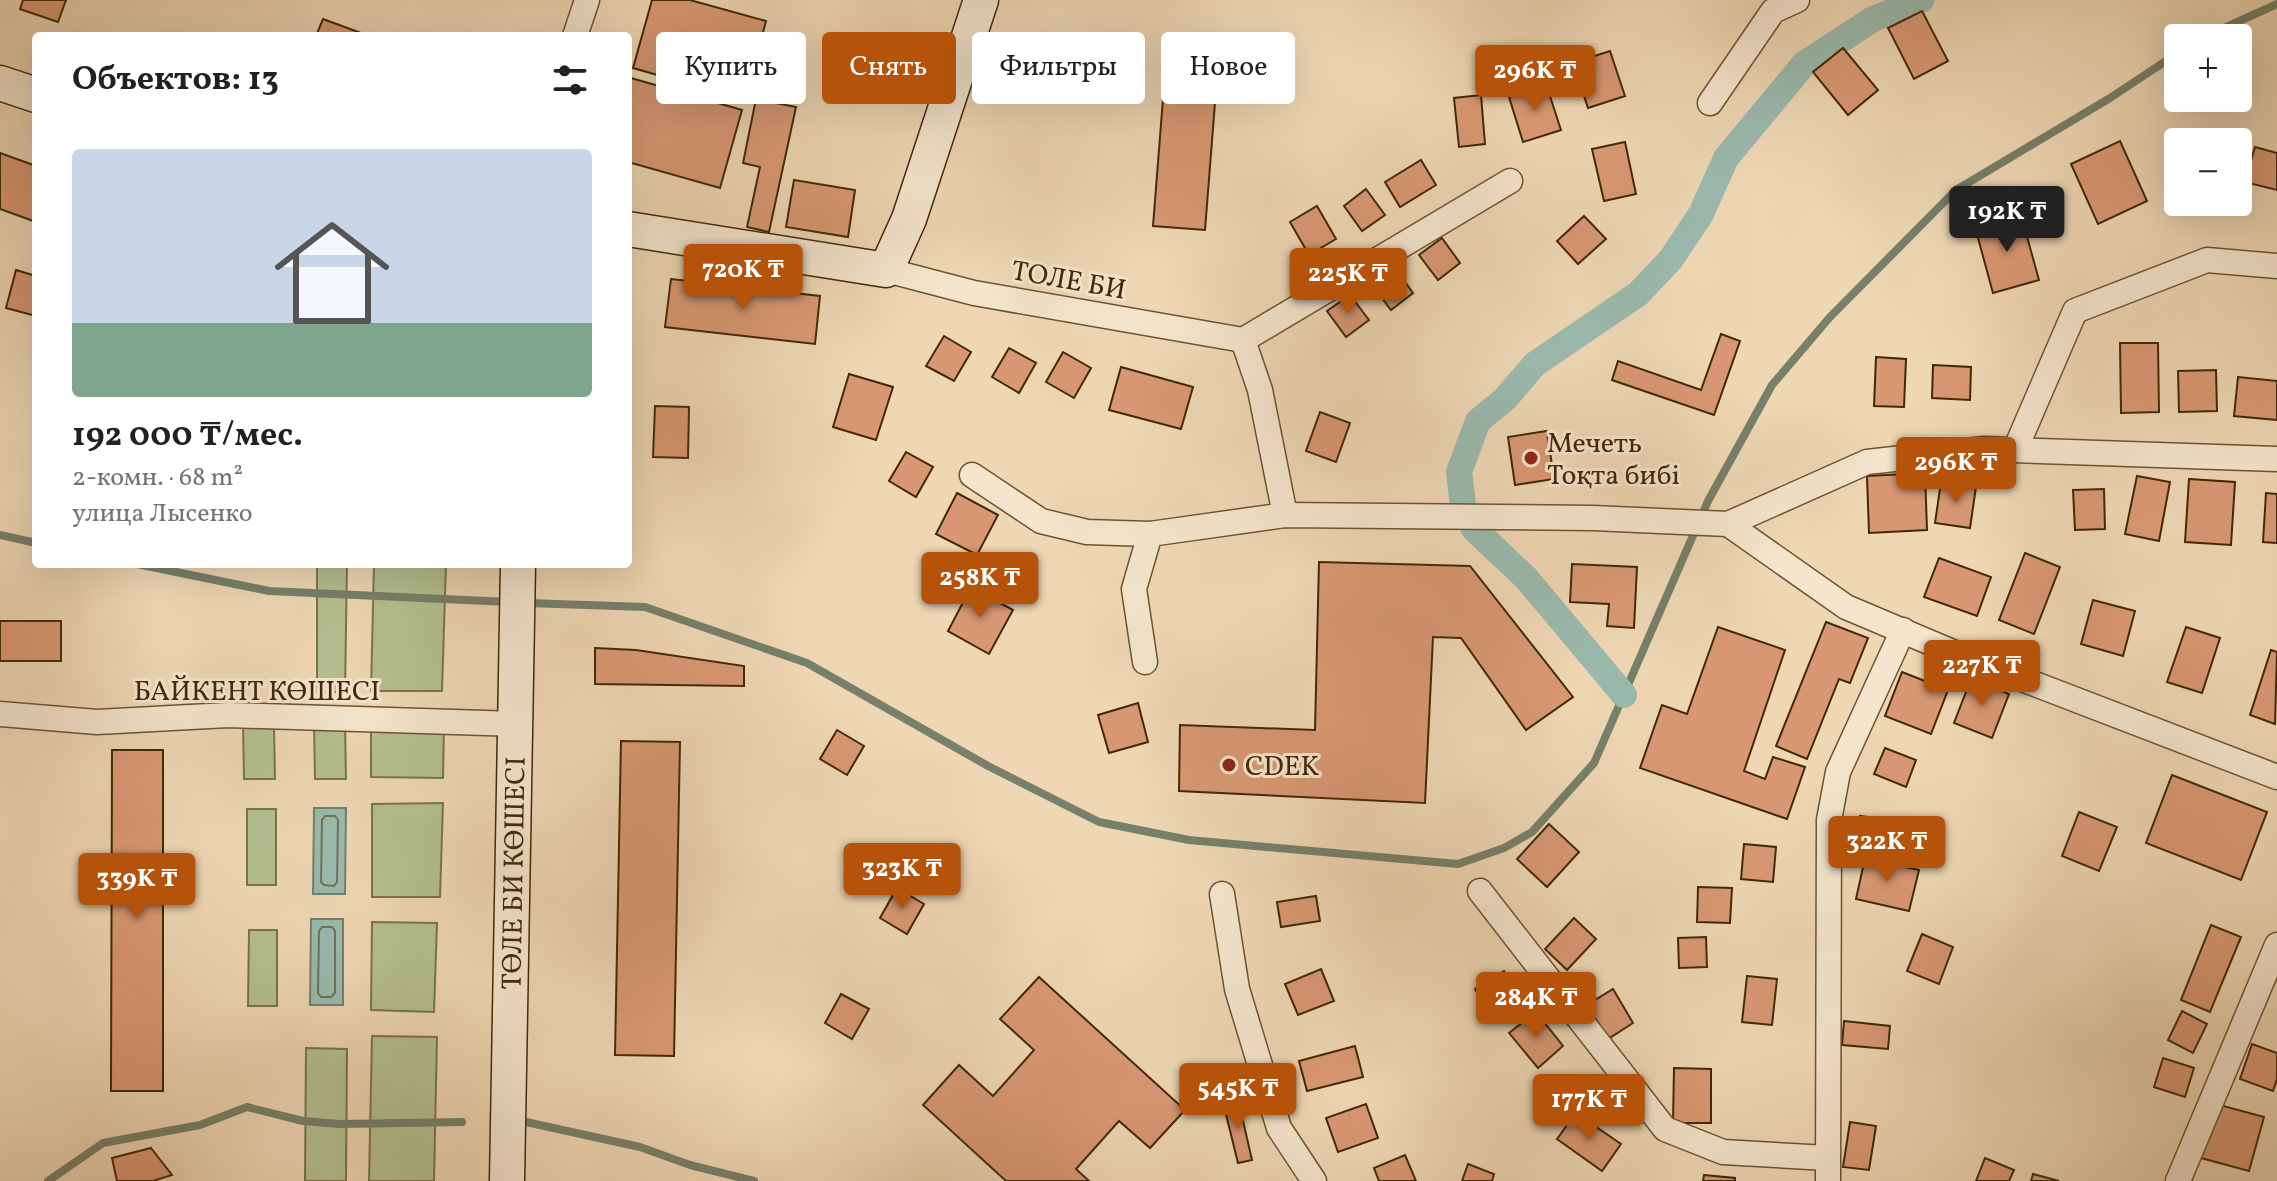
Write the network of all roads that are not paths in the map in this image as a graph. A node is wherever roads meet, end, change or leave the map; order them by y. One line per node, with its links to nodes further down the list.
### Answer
1 (587, 0): 4 (street)
2 (981, 0): 11 (main road)
3 (1797, 0): 7 (street)
4 (576, 32)
5 (0, 83): 6 (main road)
6 (32, 94)
7 (1710, 103)
8 (1510, 181): 12 (street)
9 (632, 230): 11 (main road)
10 (2277, 266): 13 (street)
11 (886, 270): 12 (street, ТОЛЕ БИ)
12 (1243, 340): 16 (street)
13 (2015, 450): 14 (street); 17 (street)
14 (2277, 459)
15 (972, 475): 18 (street)
16 (1285, 515): 17 (street); 18 (street)
17 (1721, 524): 20 (street)
18 (1150, 534): 21 (street)
19 (518, 568): 23 (main road, ТӨЛЕ БИ КӨШЕСІ)
20 (1903, 630): 24 (street); 28 (street)
21 (1145, 662)
22 (0, 714): 23 (street, БАЙКЕНТ КӨШЕСІ)
23 (515, 724): 29 (main road, ТӨЛЕ БИ КӨШЕСІ)
24 (2277, 777)
25 (1480, 891): 28 (street)
26 (1222, 894): 30 (street)
27 (2277, 945): 31 (street)
28 (1829, 1175)
29 (507, 1181)
30 (1314, 1181)
31 (2178, 1181)

